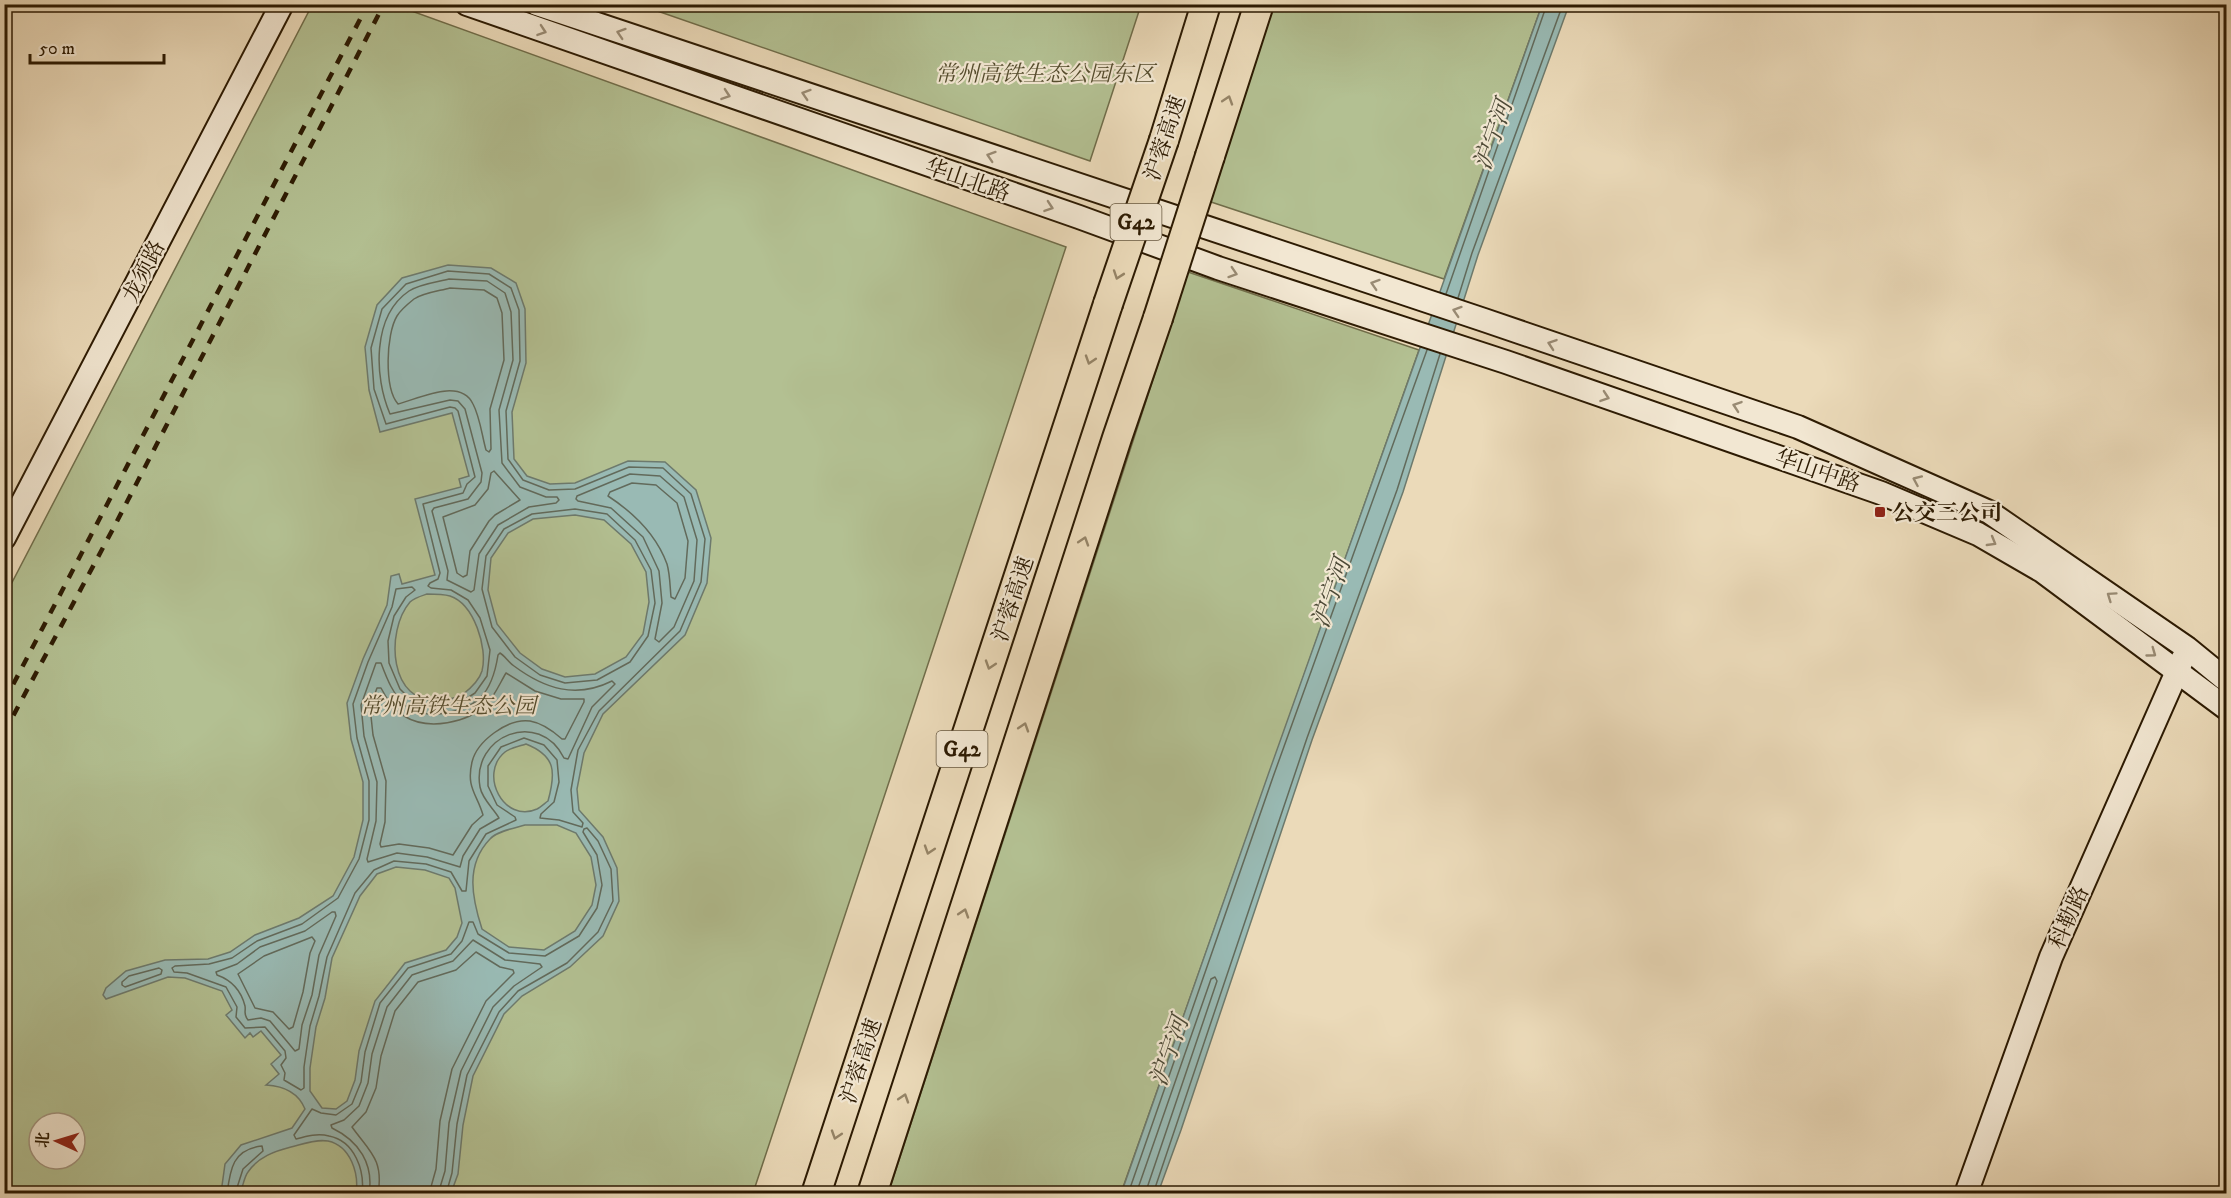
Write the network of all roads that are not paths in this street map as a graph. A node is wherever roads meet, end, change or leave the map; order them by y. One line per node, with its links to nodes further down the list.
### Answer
1 (282, 4): 8 (main road, 龙须路)
2 (467, 4): 7 (main road, 华山北路, one-way to 7)
3 (537, 4): 6 (main road, 华山北路, one-way to 3)
4 (1206, 4): 13 (highway, 沪蓉高速 / G42, one-way to 13, bridge)
5 (1259, 4): 14 (highway, G42, one-way to 5, bridge)
6 (1484, 320): 9 (main road, 华山中路, one-way to 6)
7 (1470, 351): 10 (main road, 华山中路, one-way to 10)
8 (4, 538)
9 (2187, 648): 10 (main road, 科勒路); 11 (main road, 华山中路)
10 (2177, 671): 12 (main road, 华山中路); 15 (main road, 科勒路)
11 (2226, 680)
12 (2226, 708)
13 (816, 1194)
14 (872, 1194)
15 (1966, 1194)

